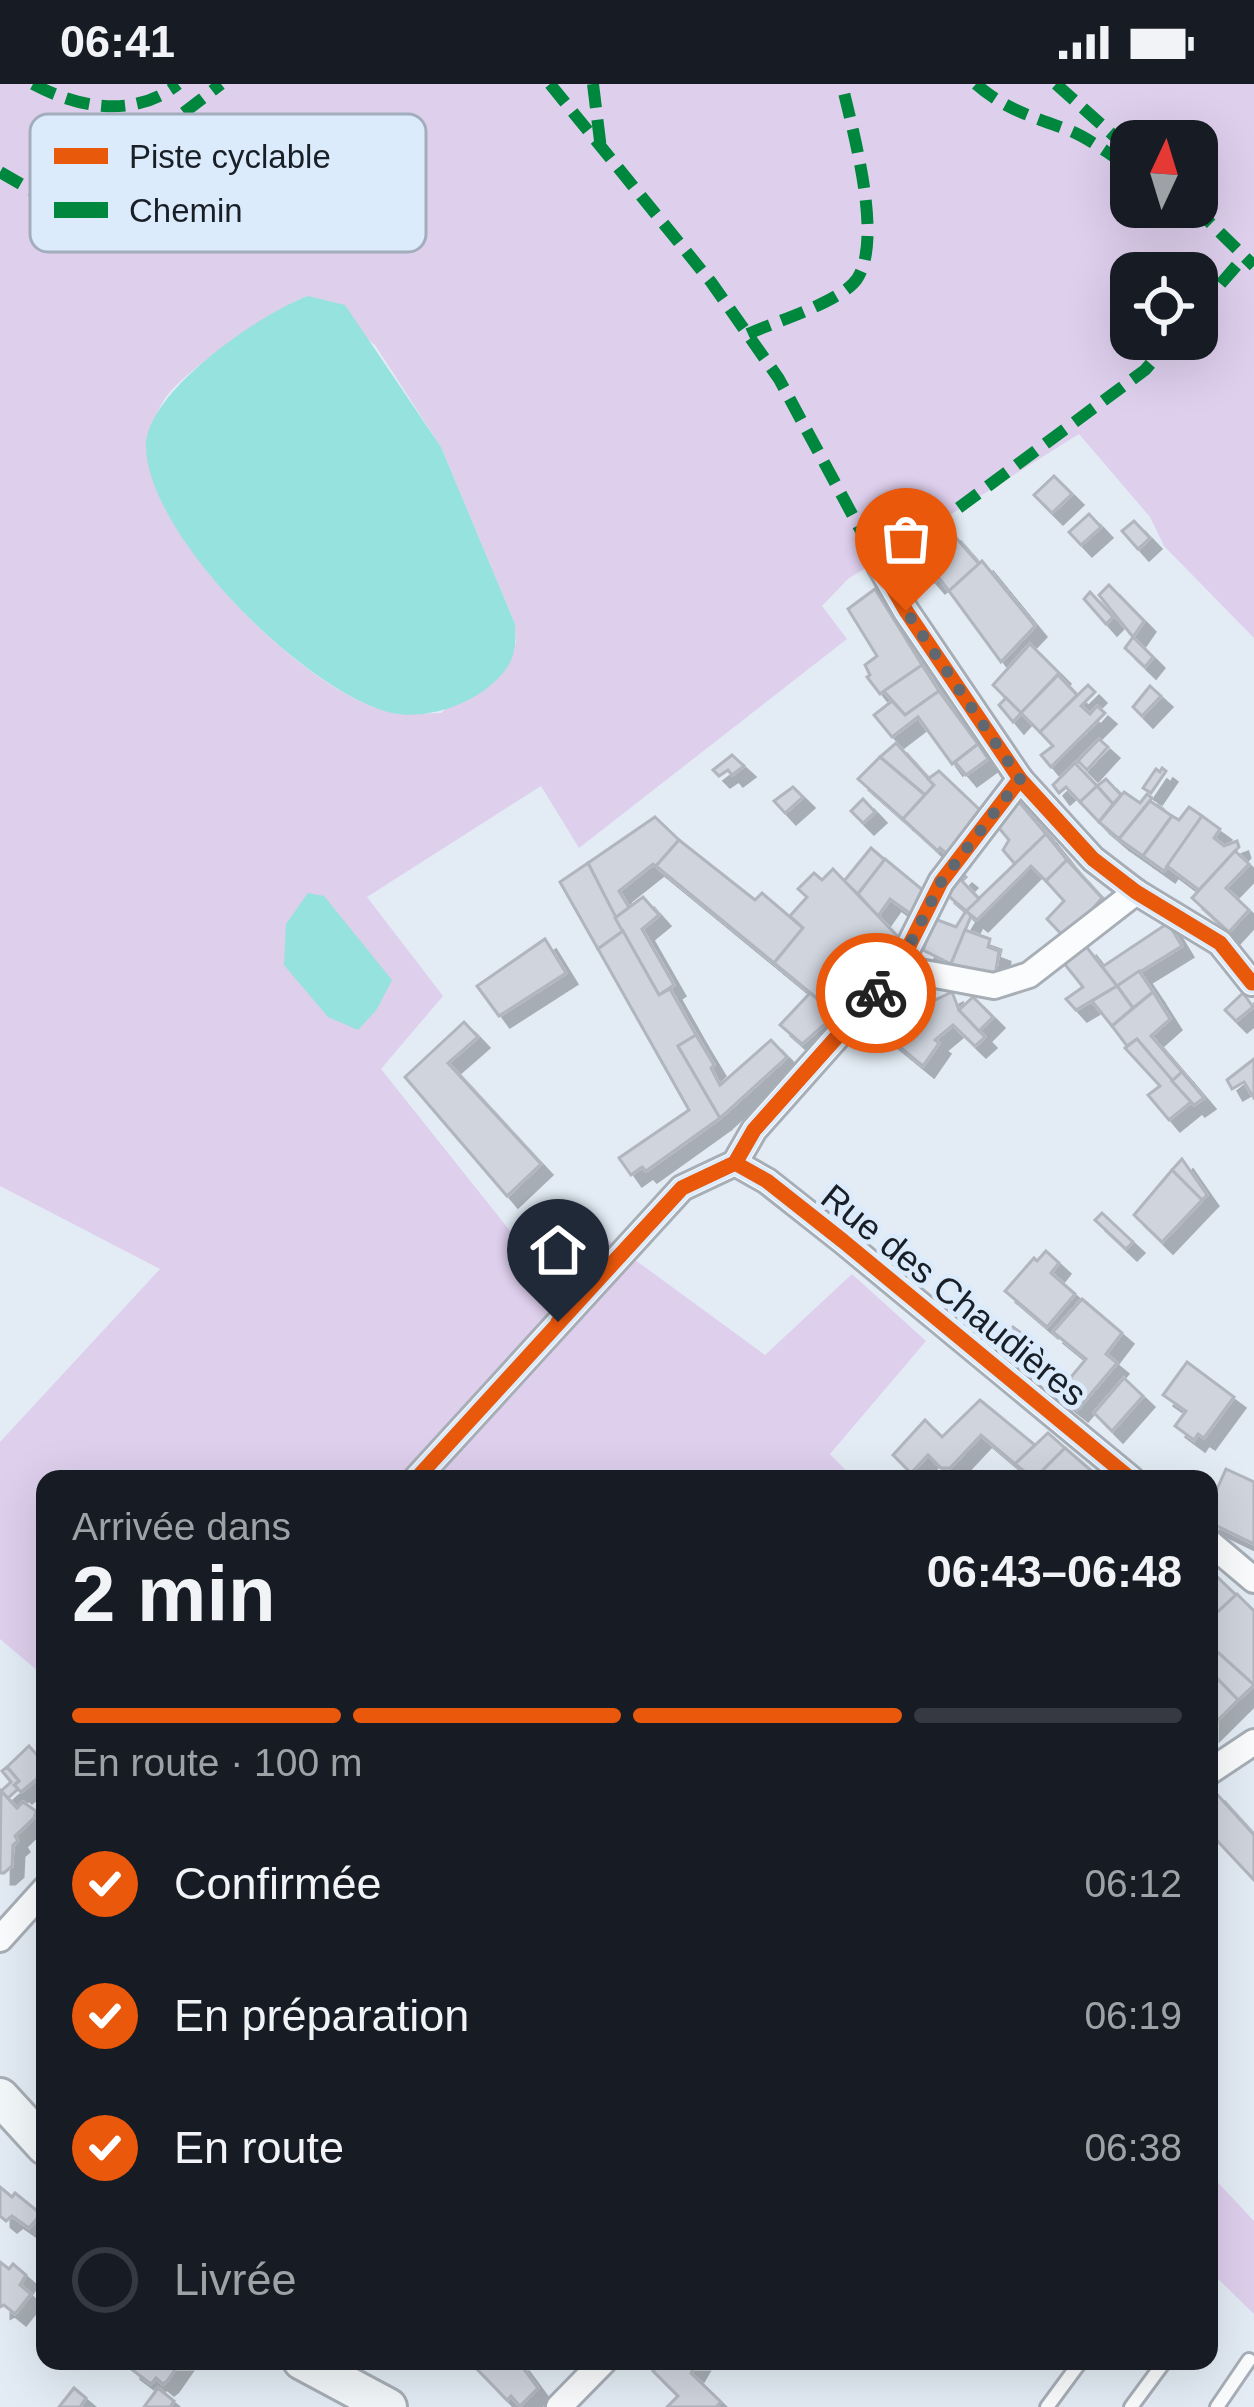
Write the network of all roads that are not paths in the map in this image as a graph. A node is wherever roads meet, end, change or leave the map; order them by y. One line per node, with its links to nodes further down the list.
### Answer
1 (880, 566): 2 (street)
2 (1020, 779): 3 (street); 4 (street)
3 (1136, 892): 4 (street); 5 (street)
4 (898, 968): 6 (street)
5 (1252, 983)
6 (735, 1163): 7 (street); 8 (street, Rue des Chaudières)
7 (424, 1470)
8 (1120, 1470)
9 (1218, 1550): 10 (street)
10 (1254, 1580)
11 (1254, 1742): 12 (street)
12 (1218, 1766)
13 (36, 1899): 14 (street)
14 (0, 1939)
15 (0, 2098): 16 (street)
16 (36, 2136)
17 (1249, 2360): 26 (lane)
18 (319, 2370): 22 (street)
19 (595, 2370): 23 (street)
20 (1074, 2370): 24 (lane)
21 (1158, 2370): 25 (lane)
22 (388, 2407)
23 (559, 2407)
24 (1047, 2407)
25 (1131, 2407)
26 (1216, 2407)

